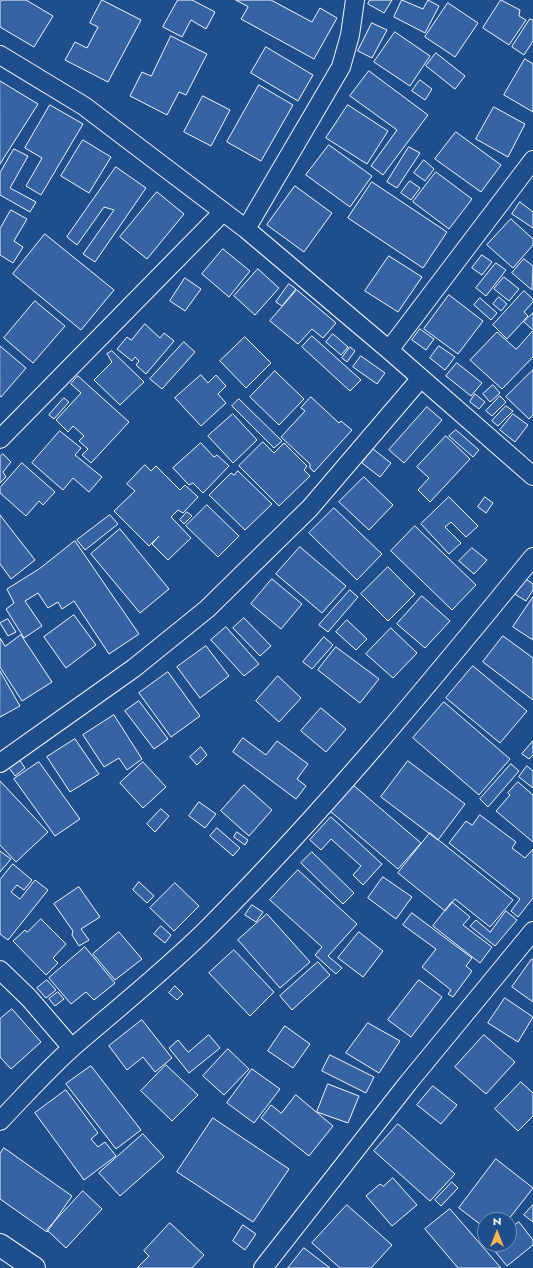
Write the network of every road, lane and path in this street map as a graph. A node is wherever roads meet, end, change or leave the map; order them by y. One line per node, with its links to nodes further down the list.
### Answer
1 (355, 0): 5 (street)
2 (0, 55): 4 (street)
3 (533, 160): 6 (street)
4 (223, 212): 5 (street); 8 (street)
5 (246, 230): 6 (street)
6 (389, 350): 7 (street)
7 (421, 378): 9 (street); 11 (street)
8 (0, 439)
9 (533, 476)
10 (533, 557): 14 (street)
11 (0, 763)
12 (533, 931): 18 (street)
13 (0, 970): 14 (street)
14 (72, 1048): 15 (street)
15 (0, 1121)
16 (0, 1246): 17 (street)
17 (34, 1268)
18 (263, 1268)

